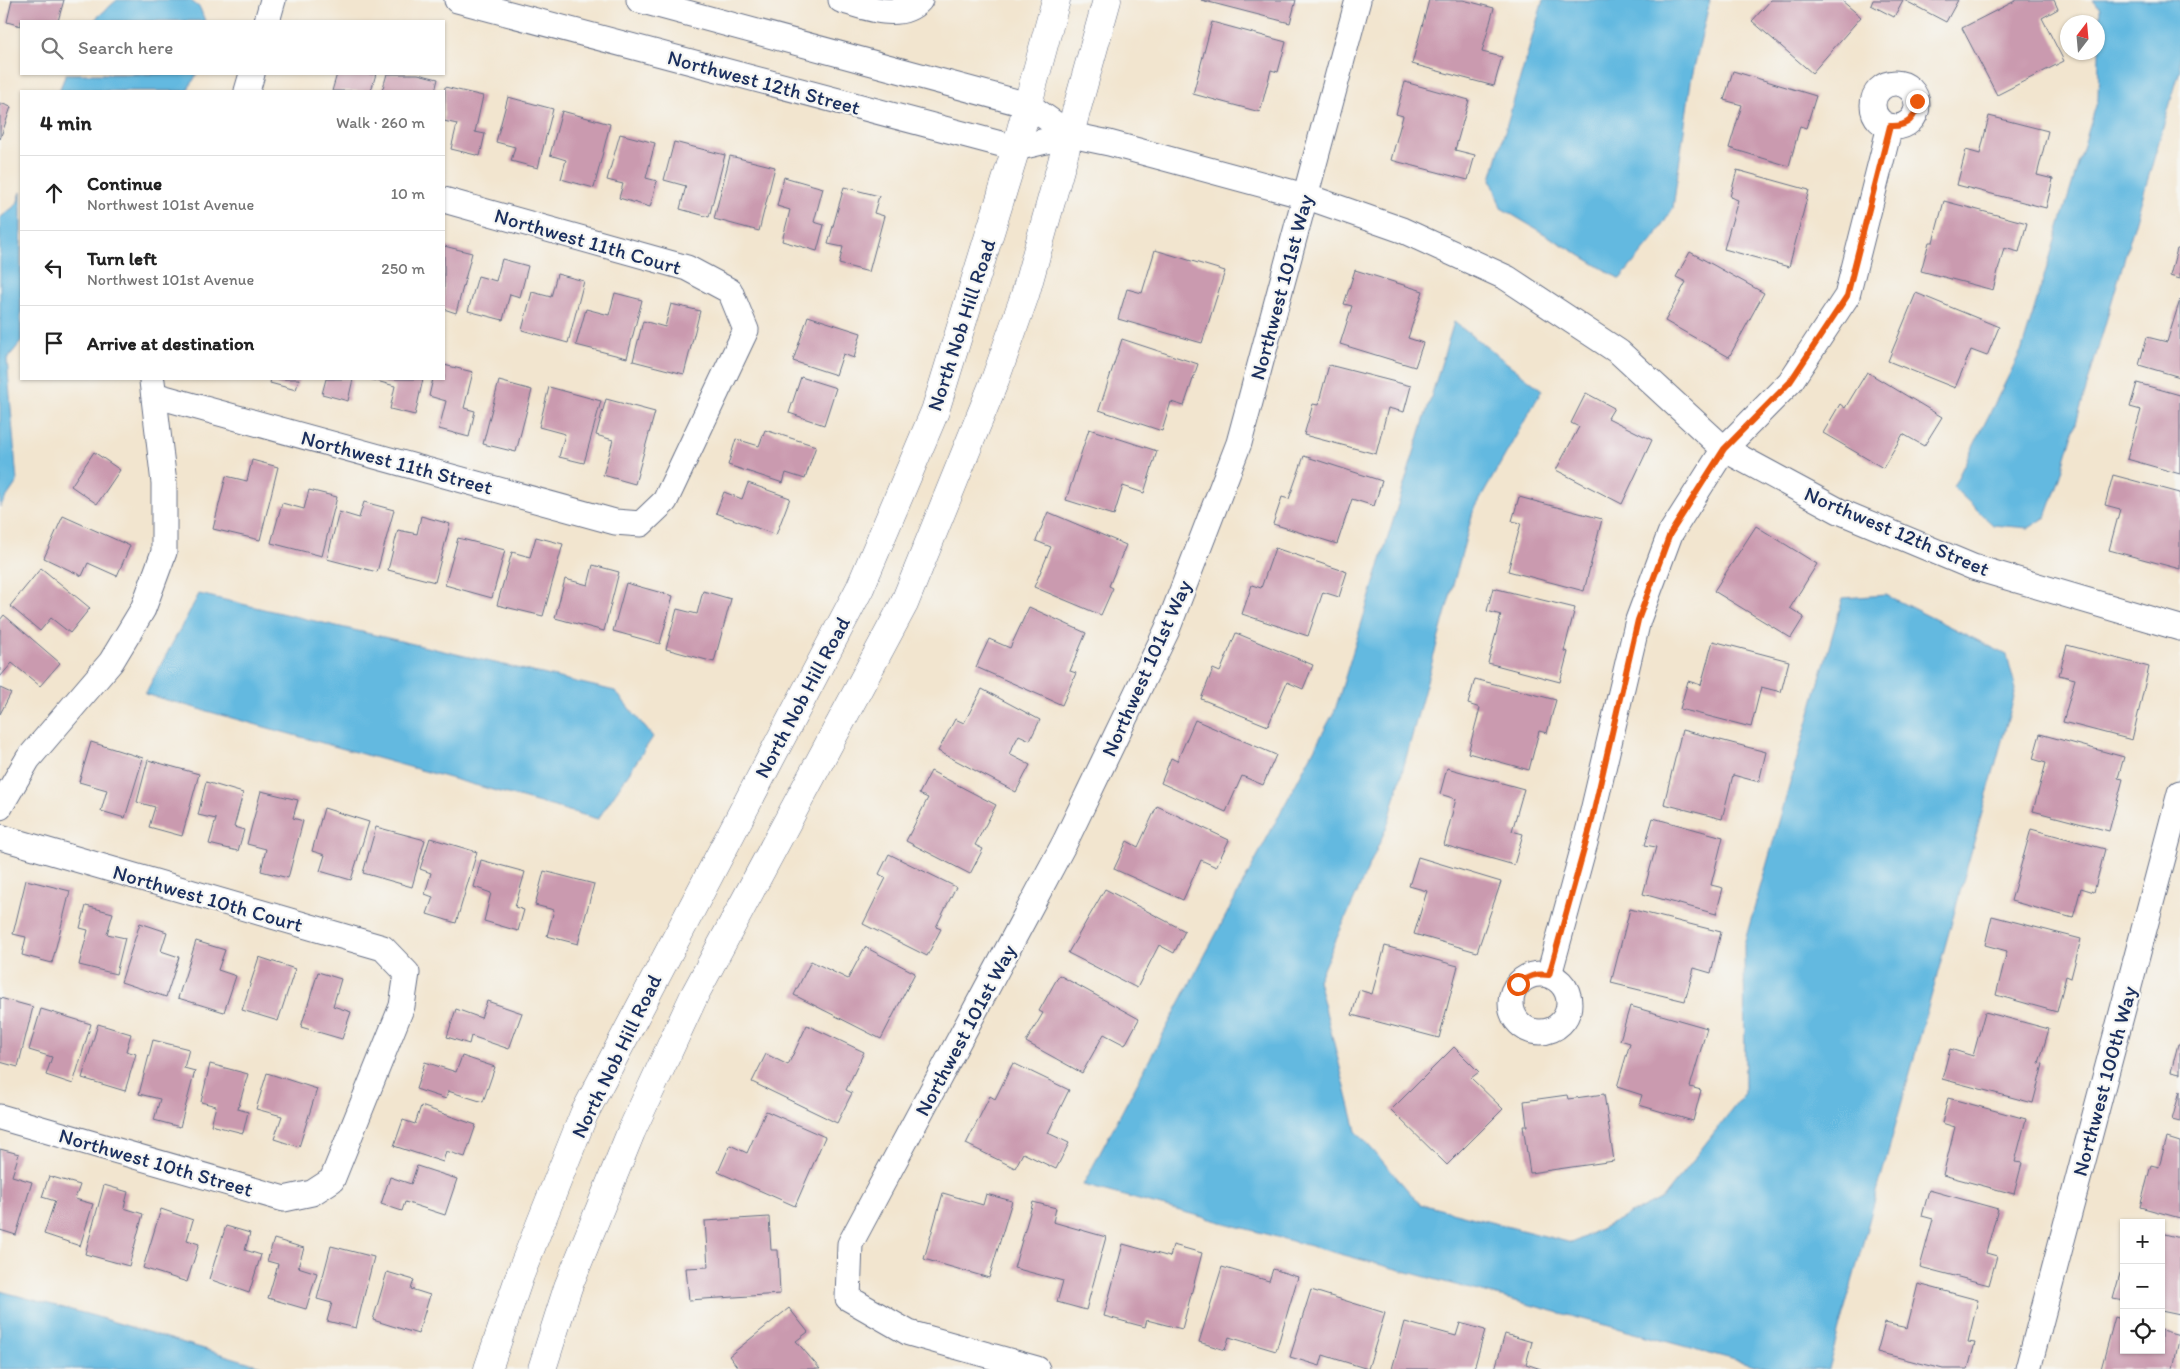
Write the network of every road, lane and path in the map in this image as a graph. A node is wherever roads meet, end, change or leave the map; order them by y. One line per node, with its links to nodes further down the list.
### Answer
1 (273, 0): 9 (street)
2 (457, 0): 15 (street, Northwest 12th Street)
3 (639, 0): 12 (street, Northwest 12th Street)
4 (841, 0): 8 (street)
5 (1056, 0): 12 (main road, North Nob Hill Road)
6 (1107, 0): 14 (main road, North Nob Hill Road)
7 (1358, 0): 16 (street, Northwest 101st Way)
8 (917, 3)
9 (267, 20)
10 (252, 75): 11 (street)
11 (247, 90)
12 (1028, 105): 14 (street, Northwest 12th Street); 15 (main road, North Nob Hill Road)
13 (1890, 126): 19 (street)
14 (1071, 135): 15 (street, Northwest 12th Street); 16 (street, Northwest 12th Street); 29 (main road, North Nob Hill Road)
15 (1016, 148): 28 (main road, North Nob Hill Road)
16 (1305, 196): 19 (street, Northwest 12th Street); 30 (street, Northwest 101st Way)
17 (445, 200): 20 (street, Northwest 11th Court)
18 (153, 387): 20 (street, Northwest 11th Street); 23 (street)
19 (1724, 449): 21 (street, Northwest 12th Street); 25 (street)
20 (641, 524)
21 (2180, 628)
22 (2180, 793): 31 (street, Northwest 100th Way)
23 (0, 807)
24 (0, 837): 27 (street, Northwest 10th Court)
25 (1549, 975)
26 (0, 1117): 27 (street, Northwest 10th Street)
27 (312, 1193)
28 (488, 1369)
29 (542, 1369)
30 (1036, 1369)
31 (2028, 1369)

